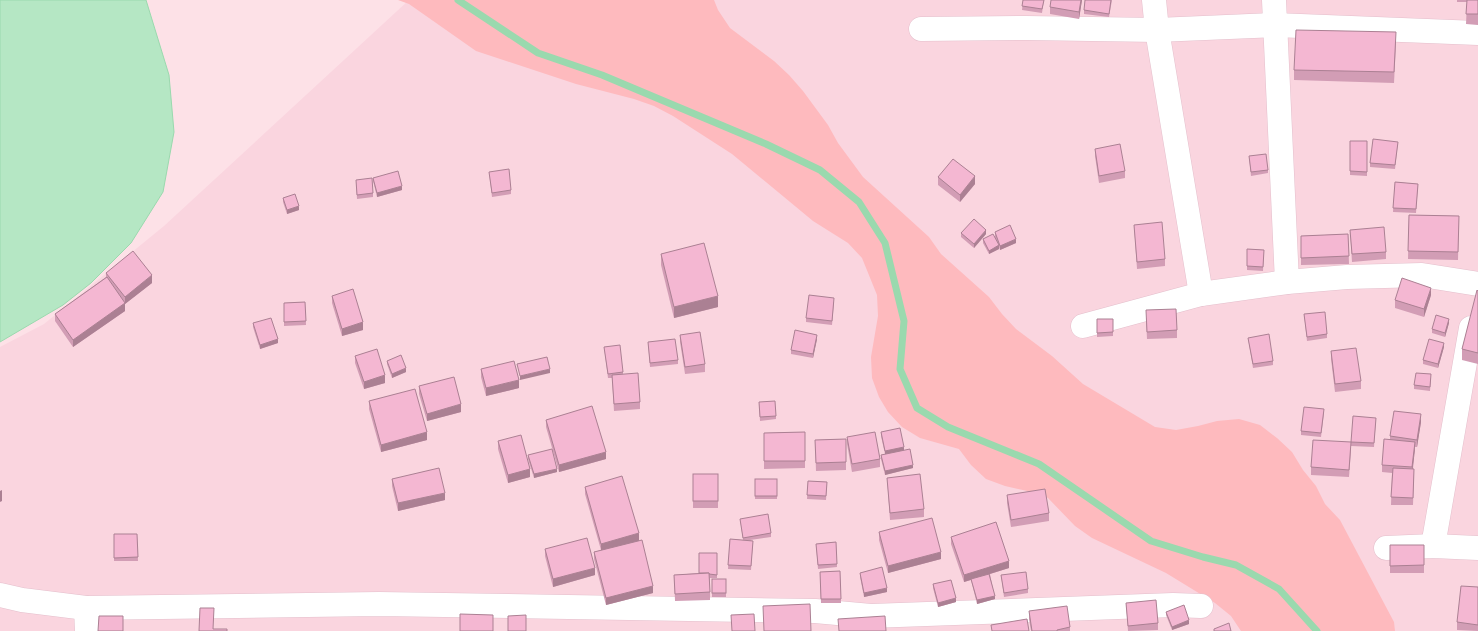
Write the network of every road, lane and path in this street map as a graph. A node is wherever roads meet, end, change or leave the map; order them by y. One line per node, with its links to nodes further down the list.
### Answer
1 (1154, 0): 5 (street)
2 (1274, 0): 3 (street)
3 (1275, 25): 5 (street); 6 (street); 7 (street)
4 (921, 29): 5 (street)
5 (1157, 30): 9 (street)
6 (1478, 34)
7 (1287, 282): 8 (street); 9 (street)
8 (1478, 285): 11 (street)
9 (1200, 294): 10 (street)
10 (1082, 326)
11 (1434, 546): 12 (street); 13 (street)
12 (1386, 548)
13 (1478, 548)
14 (0, 595): 16 (street)
15 (1201, 606): 18 (street)
16 (86, 608): 17 (street); 19 (street)
17 (817, 621): 18 (street)
18 (982, 622)
19 (87, 631)

